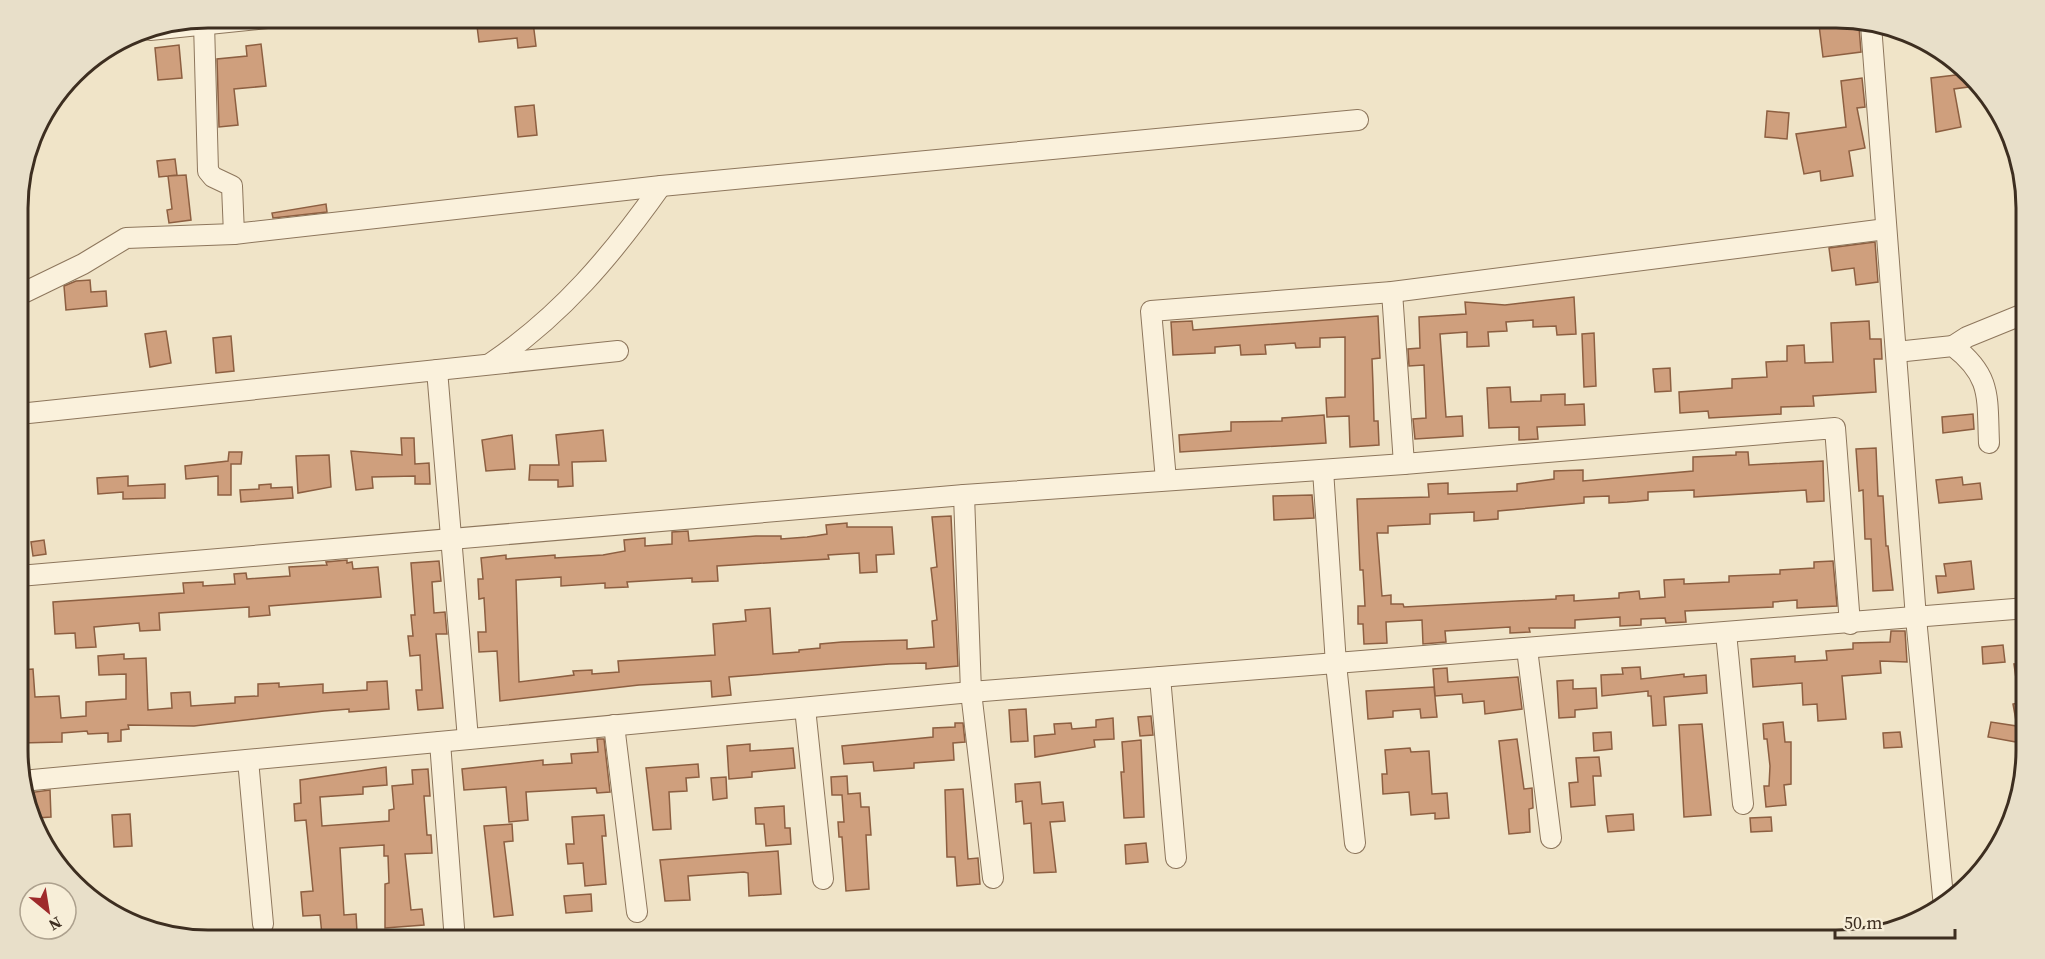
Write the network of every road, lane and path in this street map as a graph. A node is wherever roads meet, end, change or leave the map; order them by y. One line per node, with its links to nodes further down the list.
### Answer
1 (195, 29): 6 (street)
2 (1872, 32): 5 (street)
3 (1358, 120): 4 (street)
4 (661, 186): 6 (street); 13 (street)
5 (1886, 230): 8 (street); 12 (street)
6 (234, 234): 7 (street)
7 (29, 290)
8 (1392, 292): 17 (street); 19 (street)
9 (2016, 317): 10 (street)
10 (1953, 346): 12 (street); 16 (street)
11 (618, 351): 13 (street)
12 (1896, 352): 24 (street)
13 (489, 365): 14 (street)
14 (437, 370): 15 (street); 21 (street)
15 (29, 413)
16 (1989, 443)
17 (1404, 464): 18 (street); 25 (street)
18 (1323, 470): 19 (street); 28 (street)
19 (1166, 480): 20 (street)
20 (964, 495): 21 (street); 30 (street)
21 (451, 539): 22 (street); 33 (street)
22 (28, 575)
23 (2016, 609): 24 (street)
24 (1916, 618): 25 (street); 43 (street)
25 (1850, 624): 26 (street)
26 (1726, 633): 27 (street); 37 (street)
27 (1527, 649): 28 (street); 38 (street)
28 (1336, 663): 29 (street); 39 (street)
29 (1160, 677): 30 (street); 40 (street)
30 (971, 692): 31 (street); 41 (street)
31 (805, 708): 32 (street); 42 (street)
32 (614, 725): 33 (street); 44 (street)
33 (468, 739): 34 (street)
34 (440, 742): 35 (street); 46 (street)
35 (248, 760): 36 (street); 45 (street)
36 (31, 780)
37 (1743, 804)
38 (1551, 838)
39 (1355, 843)
40 (1176, 858)
41 (993, 878)
42 (823, 879)
43 (1943, 895)
44 (637, 912)
45 (263, 924)
46 (454, 928)

